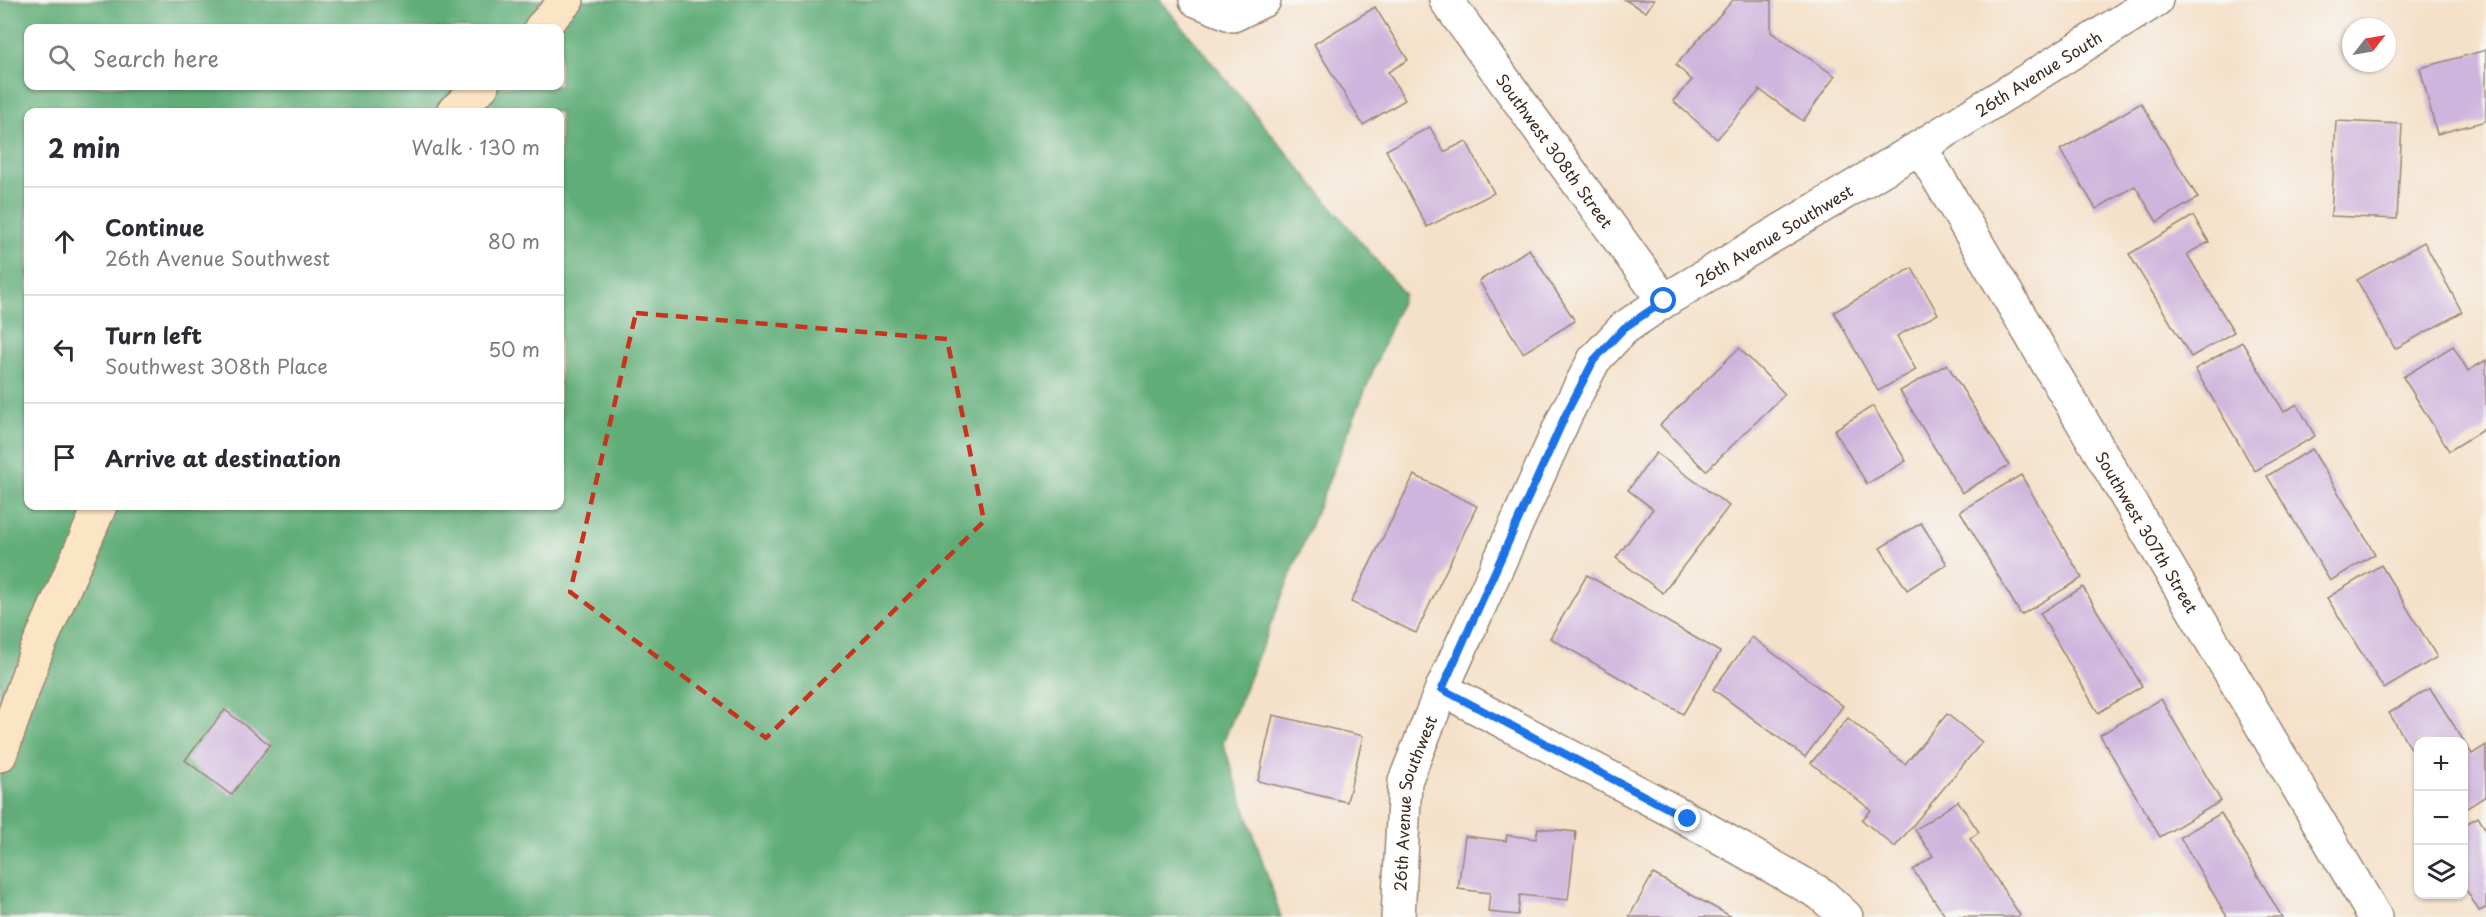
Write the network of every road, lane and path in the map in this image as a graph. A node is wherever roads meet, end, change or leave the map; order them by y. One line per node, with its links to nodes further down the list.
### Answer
1 (567, 0): 6 (main road)
2 (1196, 0): 3 (street)
3 (1264, 0)
4 (1446, 0): 10 (street, Southwest 308th Street)
5 (2156, 0): 9 (street, 26th Avenue South)
6 (545, 24)
7 (478, 90): 8 (main road)
8 (457, 108)
9 (1920, 147): 10 (street, 26th Avenue Southwest); 16 (street, Southwest 307th Street)
10 (1664, 301): 12 (street, 26th Avenue Southwest)
11 (98, 510): 13 (main road)
12 (1442, 689): 14 (street, 26th Avenue Southwest); 15 (street)
13 (0, 755)
14 (1398, 917)
15 (1846, 917)
16 (2375, 917)

